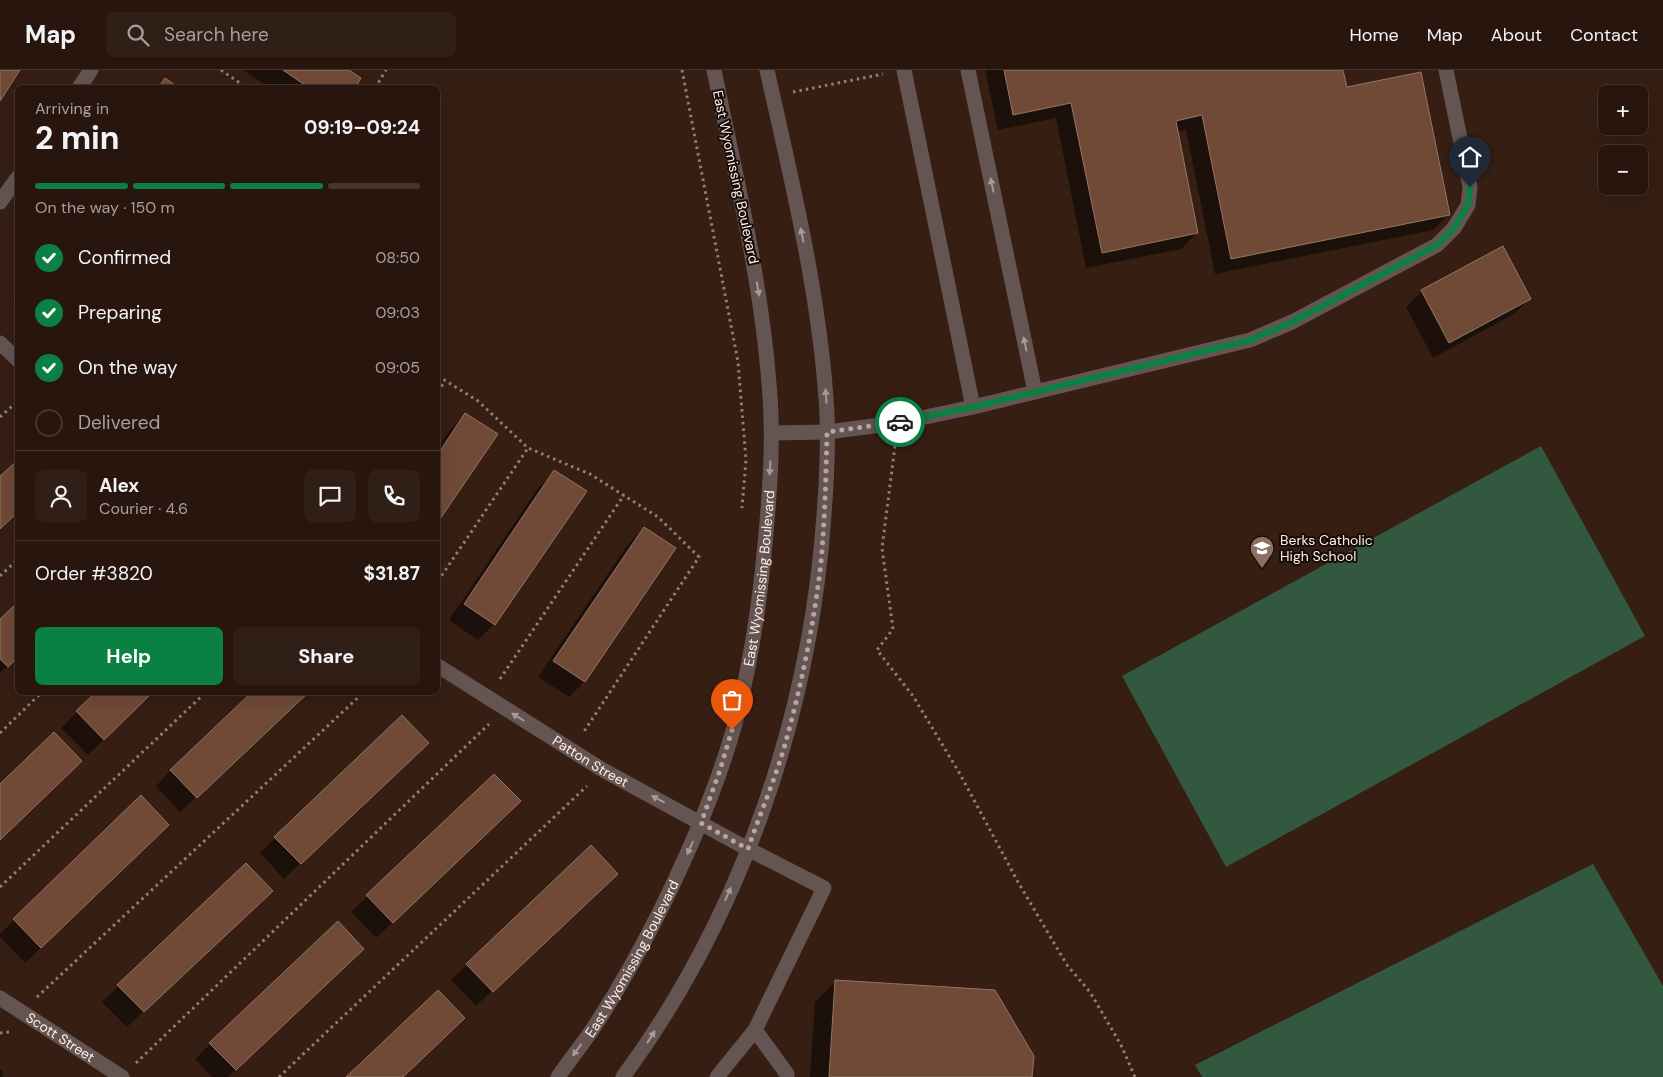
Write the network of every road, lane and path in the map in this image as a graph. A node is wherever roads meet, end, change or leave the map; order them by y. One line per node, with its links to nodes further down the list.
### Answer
1 (90, 70): 10 (street)
2 (221, 70): 11 (path)
3 (386, 70): 12 (path)
4 (682, 70): 30 (path)
5 (714, 70): 27 (street, East Wyomissing Boulevard, one-way to 27)
6 (767, 70): 13 (street)
7 (968, 70): 21 (street, one-way to 7)
8 (1446, 70): 21 (street)
9 (898, 71): 13 (path); 23 (street)
10 (81, 85)
11 (243, 85)
12 (377, 85)
13 (773, 96): 26 (street, one-way to 13)
14 (15, 181): 15 (street)
15 (0, 202)
16 (0, 343): 17 (street)
17 (15, 357)
18 (440, 377): 19 (path)
19 (445, 381): 20 (path); 28 (path)
20 (440, 389)
21 (1035, 392): 23 (street)
22 (15, 404): 24 (path)
23 (973, 407): 25 (street)
24 (0, 417)
25 (897, 423): 26 (street); 55 (path)
26 (827, 432): 27 (street); 44 (street)
27 (772, 433): 43 (street, East Wyomissing Boulevard, one-way to 43)
28 (528, 448): 29 (path); 33 (path)
29 (624, 495): 38 (path); 41 (path)
30 (742, 508)
31 (15, 562): 32 (path)
32 (0, 576)
33 (440, 578)
34 (440, 667): 38 (street, Patton Street)
35 (39, 695): 40 (path)
36 (203, 695): 45 (path)
37 (361, 695): 47 (path)
38 (488, 697): 39 (street, Patton Street)
39 (506, 708): 41 (street, Patton Street, one-way to 39); 49 (path)
40 (0, 733)
41 (571, 750): 42 (street, Patton Street)
42 (603, 770): 43 (street, Patton Street, one-way to 42); 50 (path)
43 (701, 823): 44 (street, Patton Street); 51 (street, East Wyomissing Boulevard, one-way to 51)
44 (748, 849): 48 (street, Patton Street); 52 (street, one-way to 44)
45 (0, 887)
46 (0, 998): 47 (street, Scott Street)
47 (21, 1012): 49 (street, Scott Street)
48 (755, 1030): 53 (street); 54 (street)
49 (122, 1077)
50 (279, 1077)
51 (558, 1077)
52 (623, 1077)
53 (717, 1077)
54 (787, 1077)
55 (1135, 1077)

